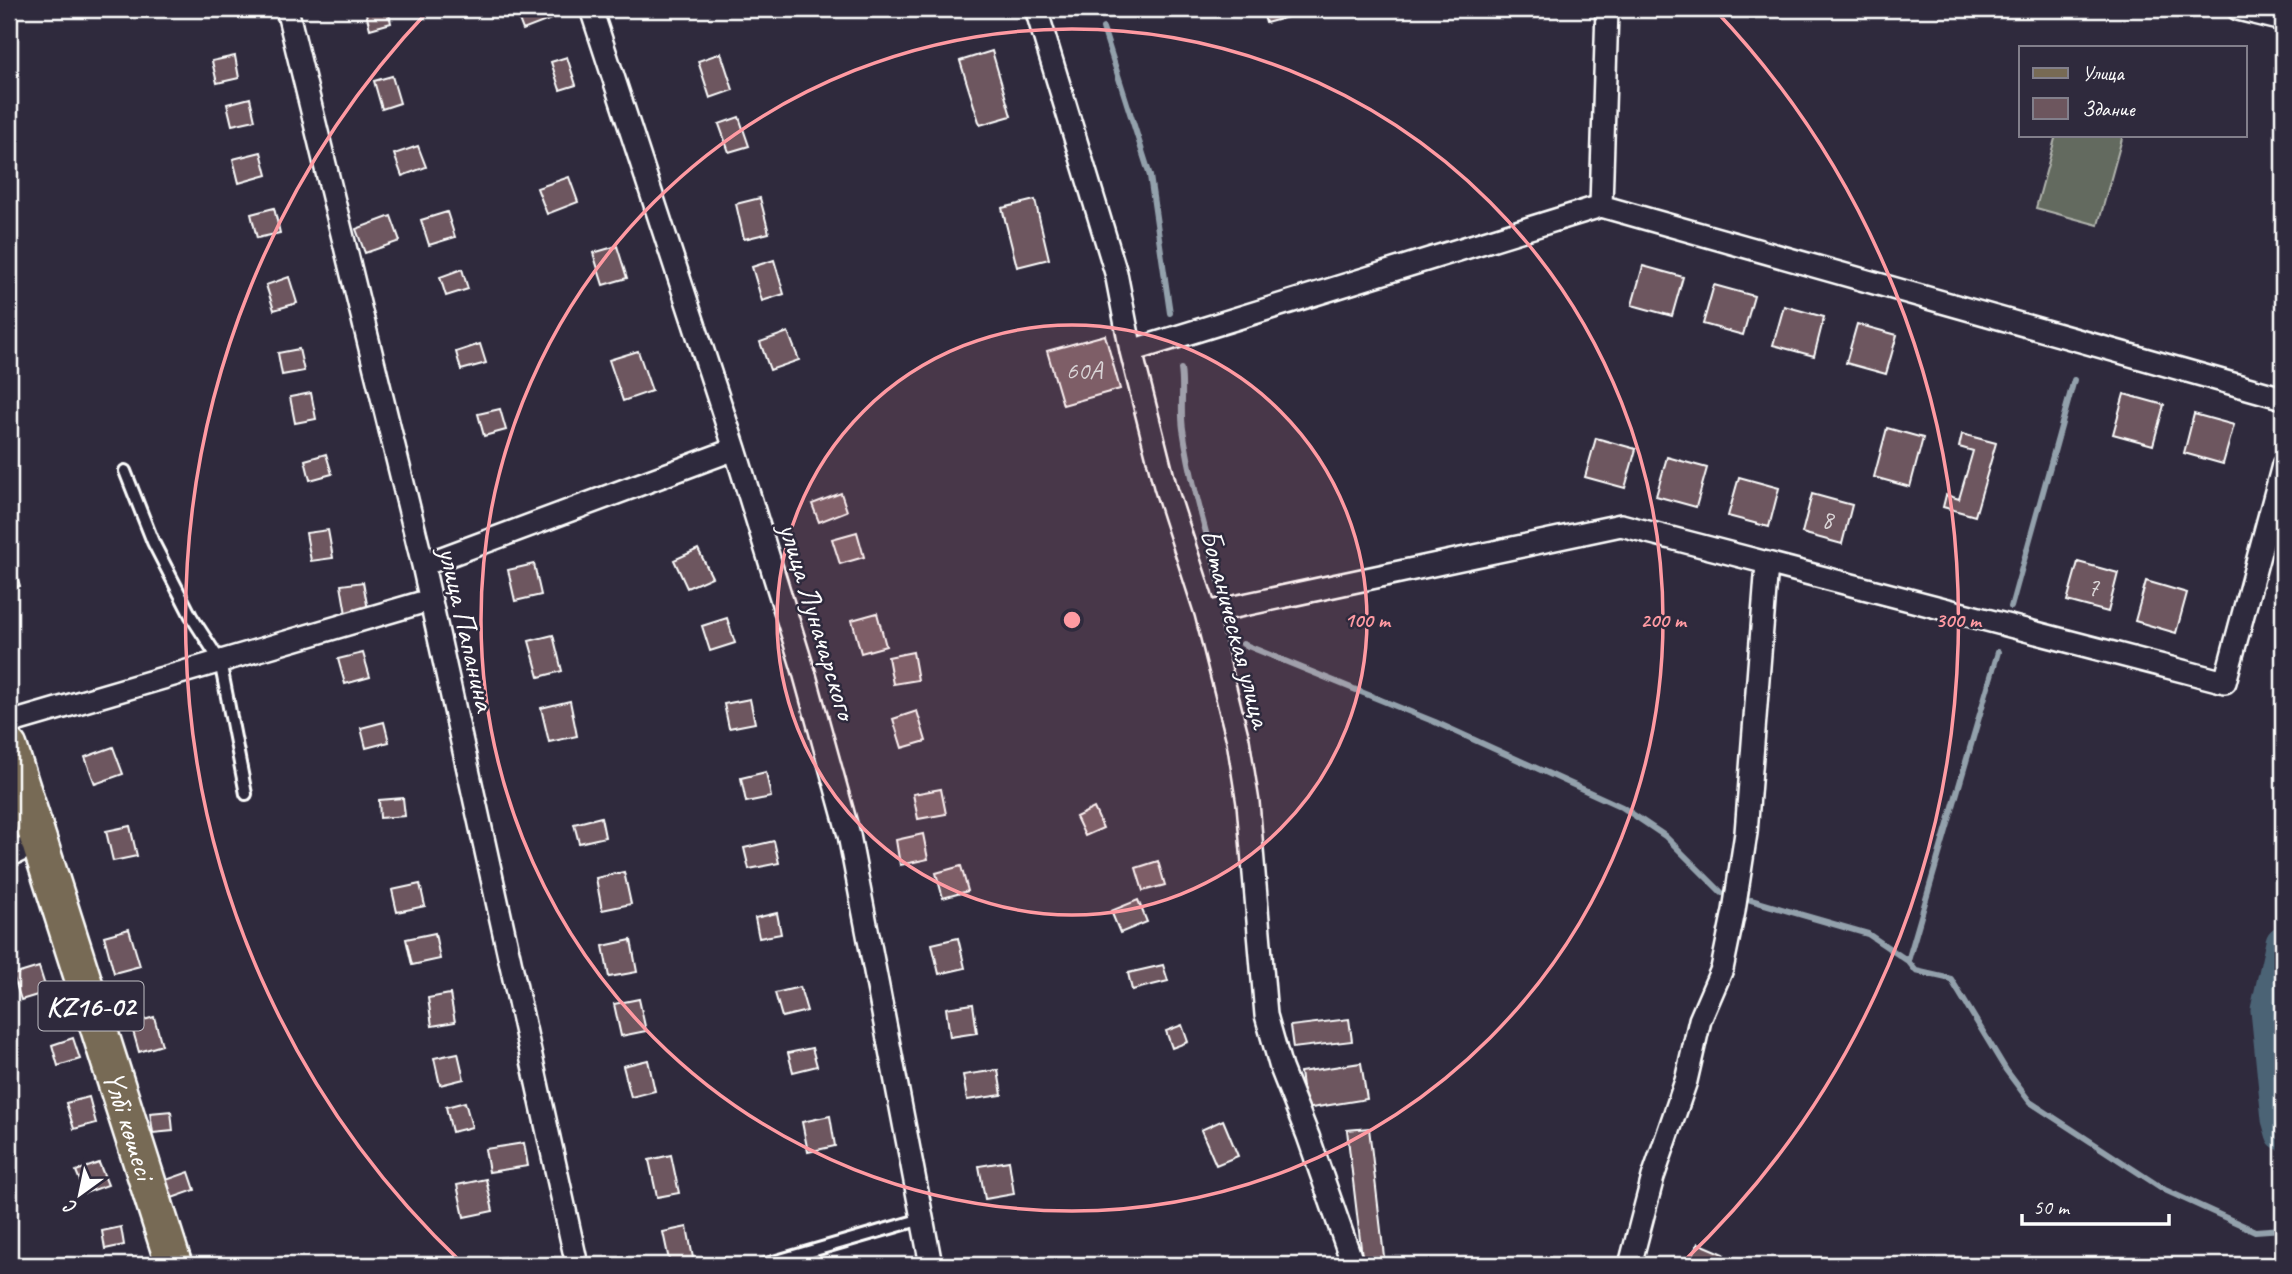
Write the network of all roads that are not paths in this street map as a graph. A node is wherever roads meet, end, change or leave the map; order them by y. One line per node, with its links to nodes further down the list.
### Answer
1 (287, 9): 14 (street, улица Папанина)
2 (591, 9): 10 (street, улица Луначарского)
3 (1036, 9): 8 (street, Ботаническая улица)
4 (1607, 9): 7 (street)
5 (2238, 9): 6 (street)
6 (2283, 20)
7 (1601, 206): 8 (street); 9 (street)
8 (1131, 351): 16 (street, Ботаническая улица)
9 (2283, 398)
10 (735, 449): 14 (street); 22 (street, улица Луначарского)
11 (2283, 466): 13 (street)
12 (125, 471): 17 (lane)
13 (1767, 564): 16 (street); 28 (street)
14 (423, 565): 15 (street, улица Папанина)
15 (430, 600): 17 (street); 24 (street, улица Папанина)
16 (1206, 613): 27 (street, Ботаническая улица)
17 (220, 661): 18 (street); 20 (lane)
18 (9, 723)
19 (9, 747): 21 (main road, Үлбі көшесі / KZ16-02)
20 (246, 794)
21 (23, 849): 23 (main road, Үлбі көшесі / KZ16-02)
22 (922, 1219): 25 (lane); 26 (street, улица Луначарского)
23 (174, 1265)
24 (577, 1265)
25 (763, 1265)
26 (931, 1265)
27 (1353, 1265)
28 (1630, 1265)

